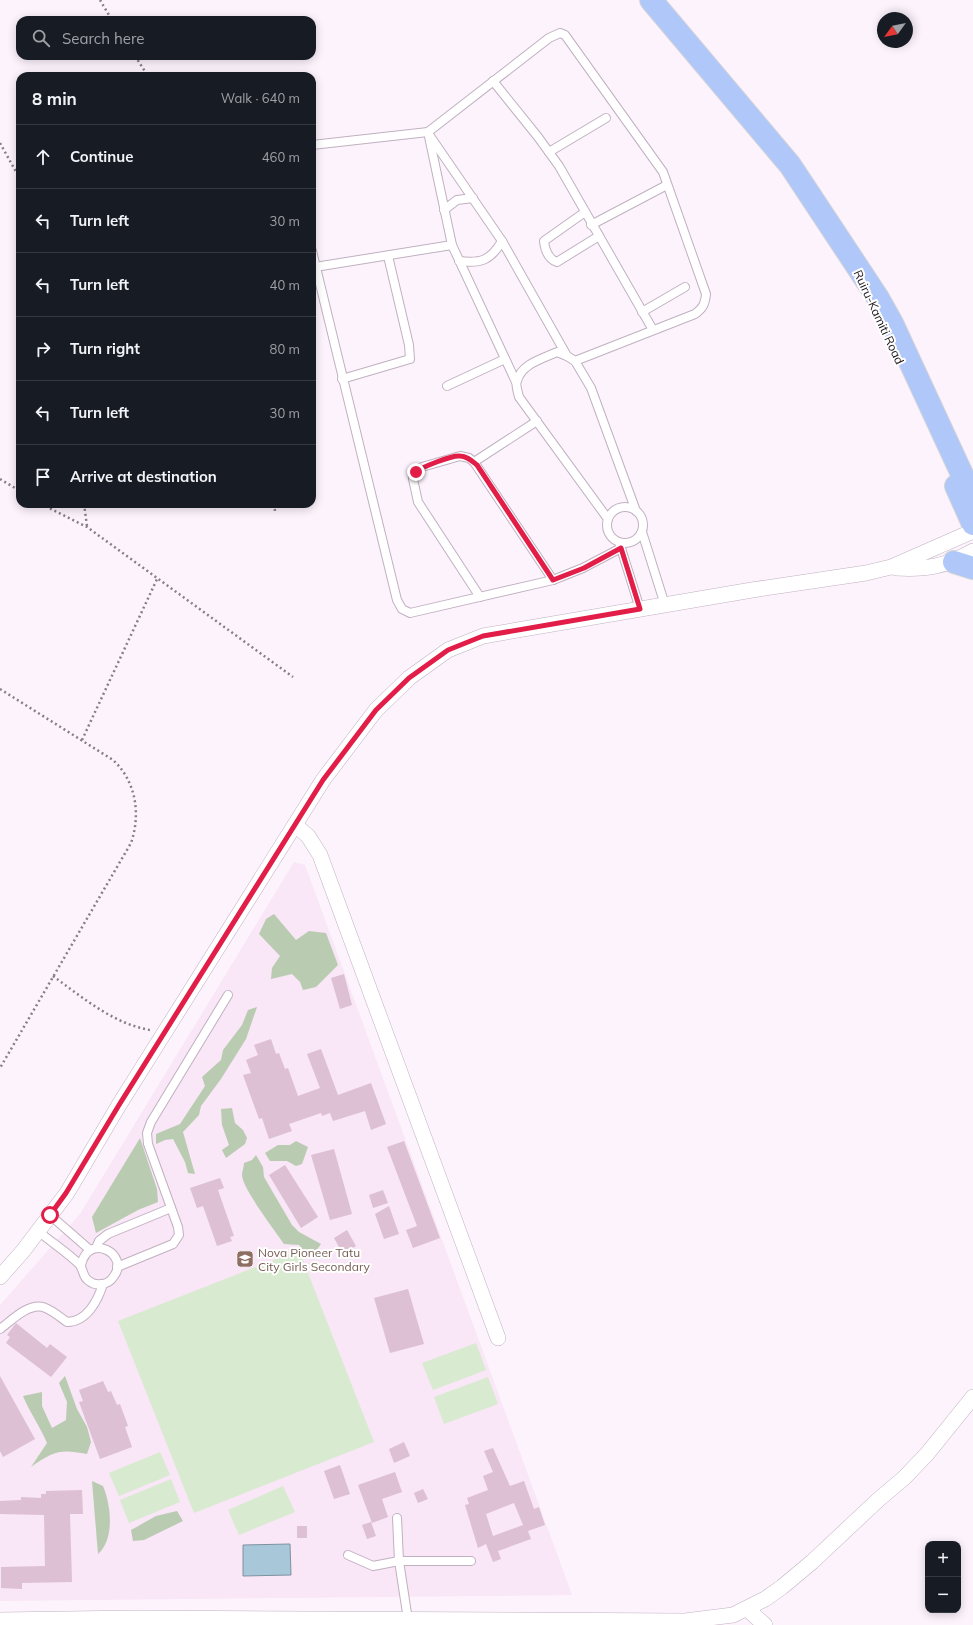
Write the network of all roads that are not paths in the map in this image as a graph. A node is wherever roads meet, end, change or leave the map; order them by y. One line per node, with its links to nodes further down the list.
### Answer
1 (651, 0): 17 (main road)
2 (493, 81): 4 (lane); 6 (lane); 7 (lane)
3 (606, 118): 6 (lane)
4 (428, 132): 5 (lane); 8 (lane); 9 (lane)
5 (316, 145)
6 (549, 152): 10 (lane)
7 (667, 185): 11 (lane); 22 (lane)
8 (473, 198): 9 (lane); 13 (lane)
9 (444, 210): 14 (lane)
10 (585, 212): 11 (lane); 12 (lane)
11 (591, 225): 12 (lane)
12 (599, 236): 21 (lane)
13 (502, 241): 16 (lane); 23 (lane)
14 (452, 245): 15 (lane); 16 (lane)
15 (388, 256): 18 (lane); 26 (lane)
16 (459, 261): 24 (lane)
17 (854, 263): 31 (main road, Ruiru-Kamiti Road); 34 (main road, Ruiru-Kamiti Road)
18 (316, 268)
19 (316, 272): 26 (lane)
20 (684, 287): 21 (lane)
21 (642, 312): 22 (lane)
22 (652, 330): 25 (lane)
23 (567, 356): 25 (lane); 27 (lane)
24 (505, 359): 27 (lane); 28 (lane)
25 (575, 361): 32 (lane)
26 (342, 379): 42 (lane)
27 (516, 382): 29 (lane)
28 (446, 386)
29 (537, 421): 30 (lane); 33 (lane)
30 (474, 462): 41 (lane); 42 (lane)
31 (973, 498)
32 (636, 511): 33 (lane); 36 (lane)
33 (608, 519): 37 (lane)
34 (973, 524)
35 (973, 531): 40 (street)
36 (642, 532): 37 (lane); 43 (lane)
37 (620, 545): 41 (lane); 44 (lane)
38 (973, 551): 39 (street)
39 (964, 565): 40 (street)
40 (891, 567): 43 (street)
41 (553, 580): 42 (lane)
42 (480, 597)
43 (665, 605): 44 (street)
44 (640, 609): 45 (street)
45 (295, 824): 48 (street); 56 (street)
46 (228, 995): 47 (lane)
47 (171, 1208): 50 (lane); 52 (lane)
48 (50, 1215): 49 (street); 50 (lane)
49 (38, 1231): 51 (lane); 53 (street)
50 (93, 1249): 51 (lane); 52 (lane)
51 (81, 1265): 54 (lane)
52 (117, 1267): 54 (lane)
53 (0, 1277)
54 (103, 1284): 55 (lane)
55 (0, 1329)
56 (498, 1338)
57 (971, 1404): 62 (street)
58 (397, 1518): 61 (lane)
59 (348, 1555): 61 (lane)
60 (471, 1561): 61 (lane)
61 (399, 1562): 64 (lane)
62 (742, 1616): 64 (street); 66 (street)
63 (0, 1620): 65 (street)
64 (408, 1620): 65 (street)
65 (136, 1622)
66 (765, 1625)

